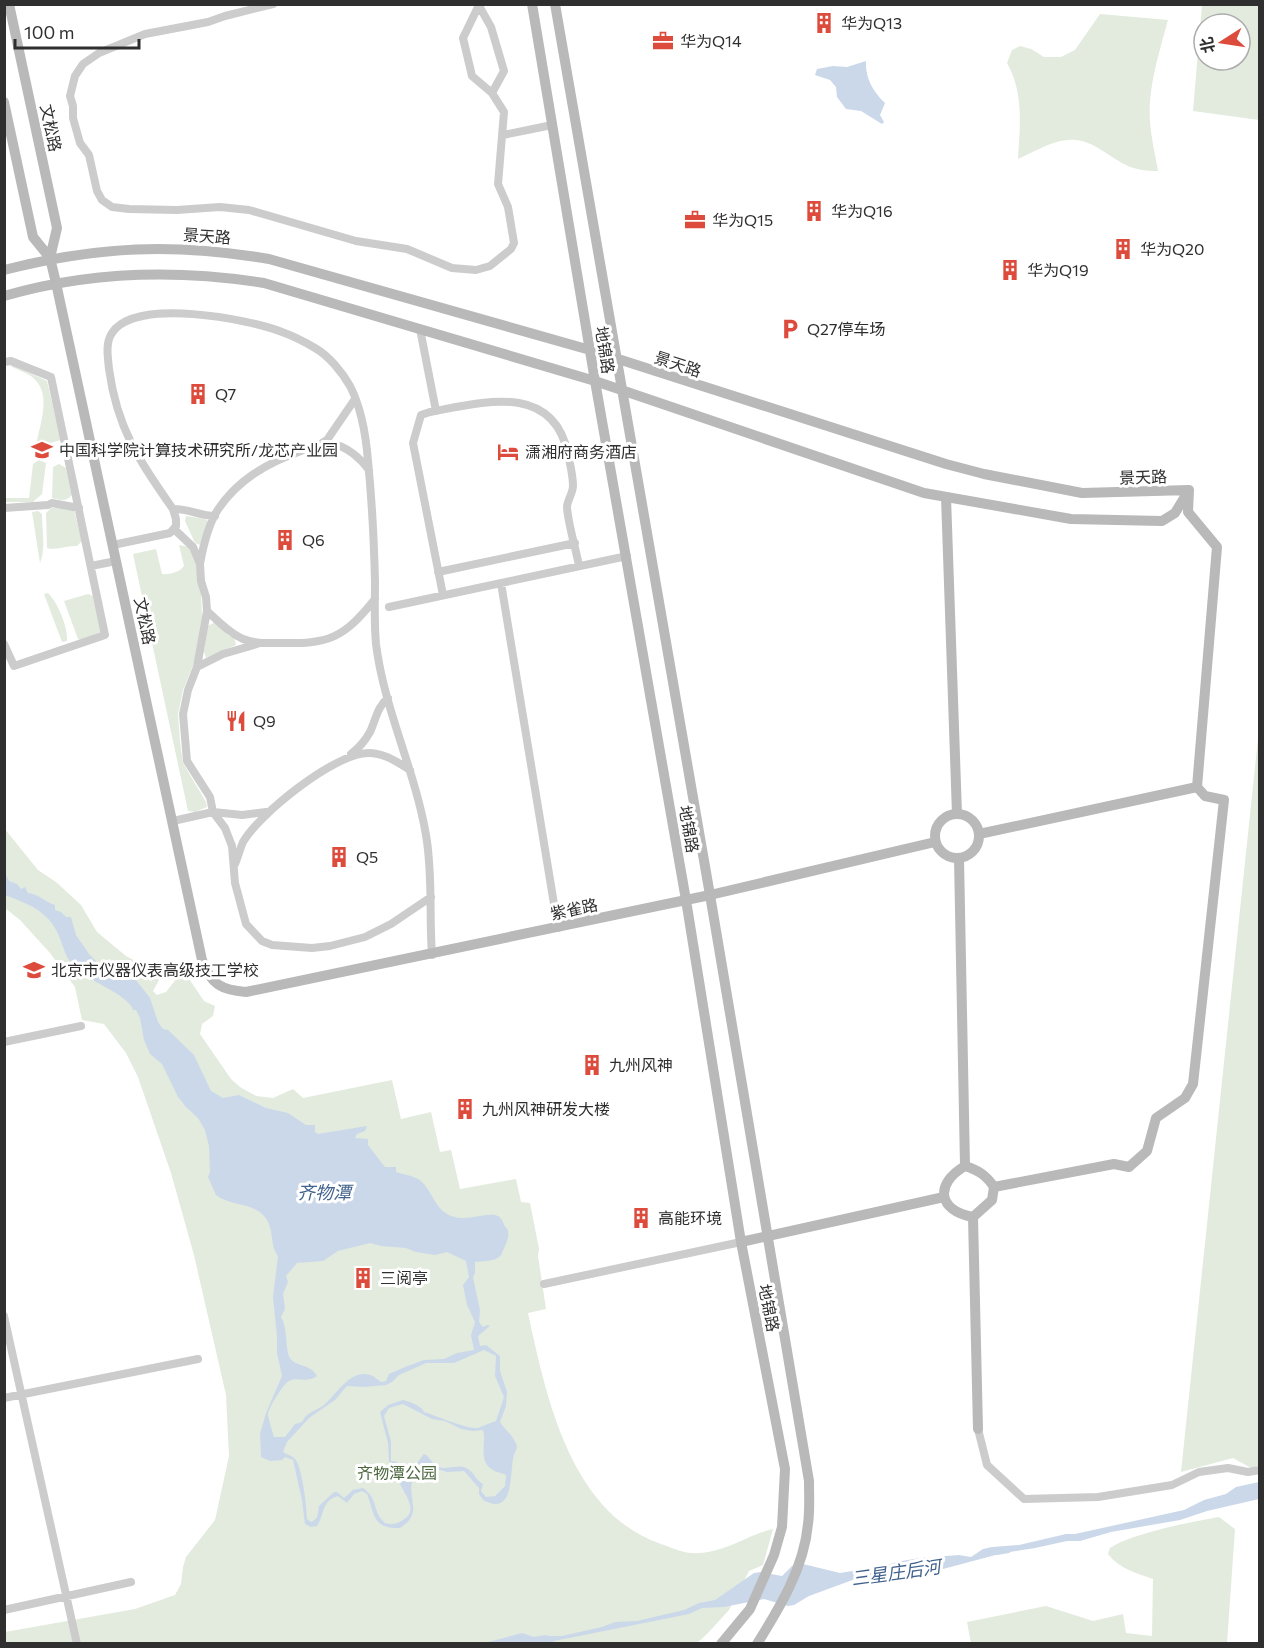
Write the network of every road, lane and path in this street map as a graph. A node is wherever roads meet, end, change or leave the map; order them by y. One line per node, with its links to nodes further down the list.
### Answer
1 (9, 4): 10 (street, 文松路)
2 (273, 4): 9 (street)
3 (532, 4): 8 (street, 地锦路)
4 (555, 4): 16 (street, 地锦路)
5 (478, 6): 6 (street); 6 (street)
6 (492, 93): 9 (street)
7 (4, 102): 10 (street, 文松路)
8 (552, 124): 9 (street); 15 (street, 地锦路)
9 (503, 135)
10 (50, 258): 11 (street, 景天路); 12 (street, 文松路); 15 (street, 景天路)
11 (4, 270)
12 (56, 283): 13 (street, 景天路); 14 (street, 景天路); 32 (street, 文松路)
13 (4, 296)
14 (420, 329): 18 (street, 景天路); 21 (street)
15 (590, 350): 16 (street, 景天路); 18 (street, 地锦路)
16 (617, 360): 19 (street, 地锦路); 24 (street, 景天路)
17 (4, 362): 27 (street)
18 (595, 381): 19 (street, 景天路); 33 (street, 地锦路)
19 (623, 391): 25 (street, 景天路); 59 (street, 地锦路)
20 (355, 399): 22 (street); 23 (street); 28 (street)
21 (436, 411): 31 (street); 38 (street)
22 (318, 445): 23 (street); 29 (street)
23 (370, 472): 41 (street)
24 (1189, 490): 25 (street, 景天路); 50 (street)
25 (946, 497): 53 (street)
26 (4, 508): 27 (street)
27 (79, 508): 36 (street)
28 (173, 509): 29 (street); 30 (street)
29 (215, 516): 35 (street)
30 (174, 529): 32 (street); 35 (street)
31 (575, 543): 37 (street); 38 (street)
32 (113, 545): 34 (street, 文松路)
33 (627, 556): 37 (street); 61 (street, 地锦路)
34 (117, 561): 36 (street); 54 (street, 文松路)
35 (200, 564): 43 (street)
36 (91, 566): 44 (street)
37 (579, 566): 39 (street)
38 (438, 572): 40 (street)
39 (501, 583): 40 (street); 62 (street)
40 (442, 595): 42 (street)
41 (375, 599): 45 (street); 47 (street)
42 (389, 607)
43 (207, 611): 45 (street); 46 (street)
44 (4, 644)
45 (257, 644): 46 (street)
46 (197, 667): 51 (street)
47 (388, 698): 48 (street); 49 (street)
48 (346, 759): 49 (street); 52 (street)
49 (410, 770): 60 (street)
50 (1197, 787): 55 (street); 68 (street)
51 (213, 812): 52 (street); 54 (street); 58 (street)
52 (268, 812): 58 (street)
53 (957, 814): 55 (street); 56 (street)
54 (173, 821): 64 (street, 文松路)
55 (979, 834): 57 (street)
56 (935, 842): 57 (street); 59 (street, 紫雀路)
57 (959, 858): 67 (street)
58 (235, 865): 60 (street)
59 (710, 895): 61 (street, 紫雀路); 71 (street, 地锦路)
60 (431, 897): 63 (street)
61 (686, 900): 62 (street, 紫雀路); 72 (street, 地锦路)
62 (558, 928): 63 (street, 紫雀路)
63 (432, 955): 64 (street, 紫雀路)
64 (218, 985)
65 (81, 1026): 66 (street)
66 (4, 1042)
67 (964, 1166): 68 (street); 69 (street)
68 (994, 1187): 70 (street)
69 (944, 1197): 70 (street); 71 (street)
70 (973, 1217): 78 (street)
71 (768, 1237): 72 (street); 85 (street, 地锦路)
72 (741, 1242): 73 (street); 84 (street, 地锦路)
73 (544, 1284)
74 (4, 1316): 76 (street)
75 (198, 1359): 76 (street)
76 (22, 1395): 77 (street); 81 (street)
77 (4, 1398)
78 (978, 1429): 79 (street)
79 (1260, 1470)
80 (131, 1582): 81 (street)
81 (66, 1596): 82 (street); 83 (street)
82 (4, 1610)
83 (77, 1644)
84 (720, 1644)
85 (757, 1644)

